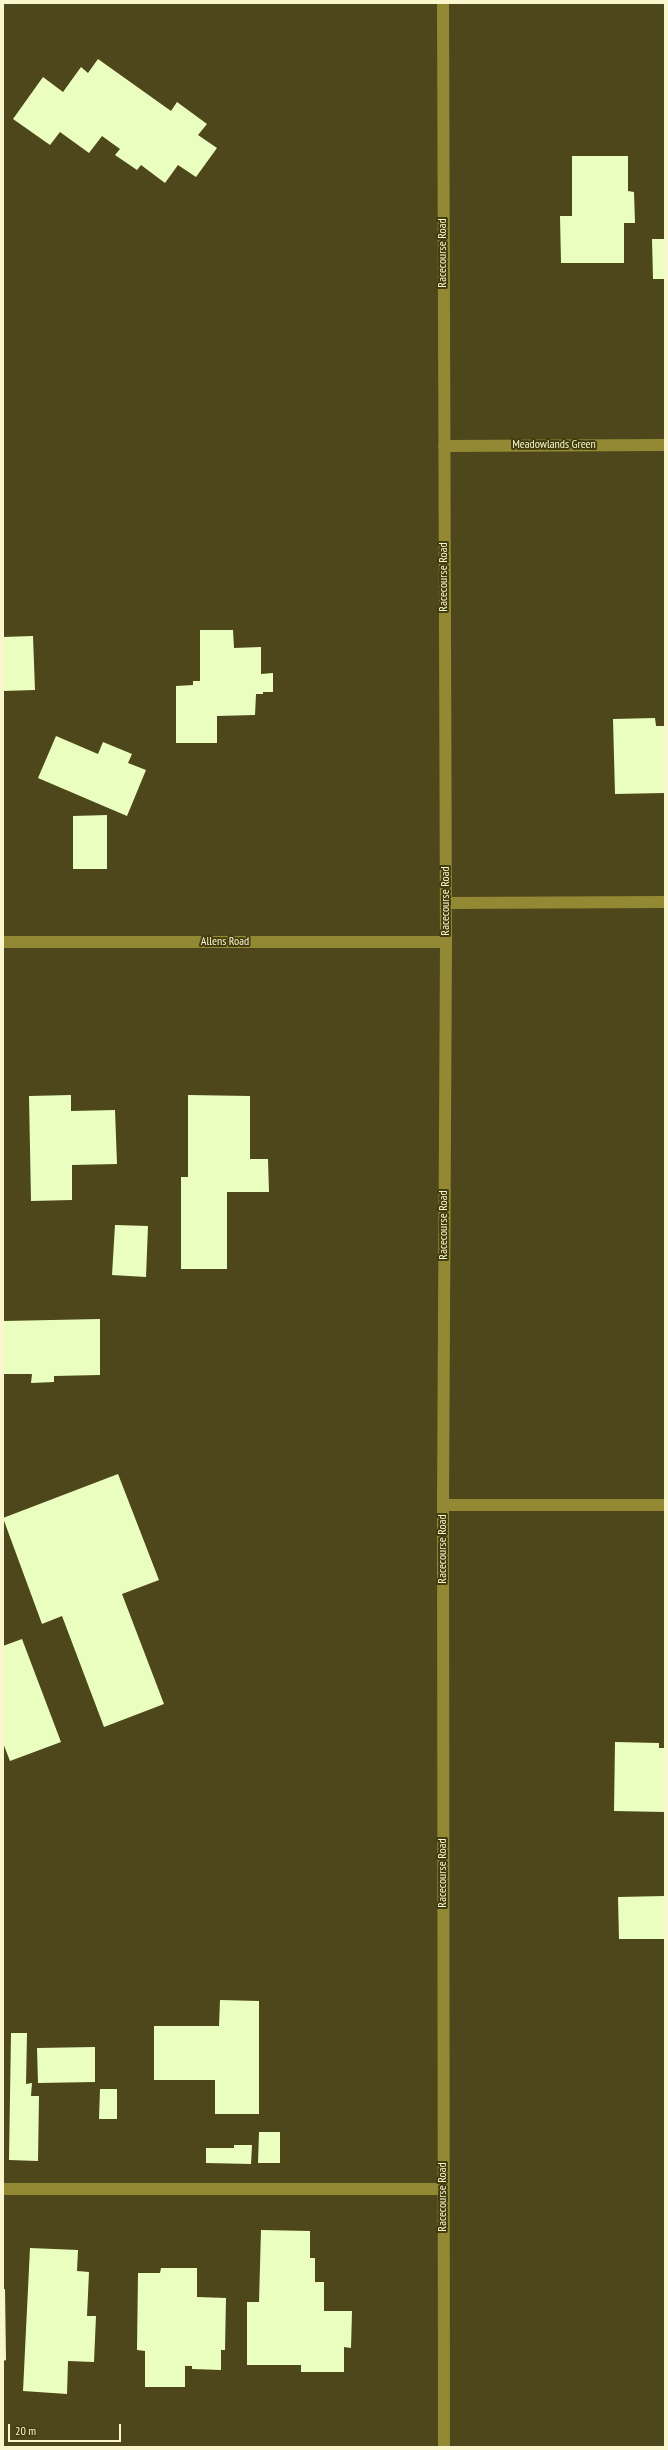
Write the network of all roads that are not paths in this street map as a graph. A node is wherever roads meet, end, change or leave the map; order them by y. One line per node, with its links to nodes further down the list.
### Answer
1 (443, 3): 2 (street, Racecourse Road)
2 (444, 446): 3 (street, Meadowlands Green); 5 (street, Racecourse Road)
3 (665, 446)
4 (665, 902): 5 (street)
5 (446, 903): 7 (street, Racecourse Road)
6 (3, 942): 7 (street, Allens Road)
7 (446, 942): 9 (street, Racecourse Road)
8 (665, 1504): 9 (street)
9 (443, 1505): 11 (street, Racecourse Road)
10 (3, 2188): 11 (street)
11 (443, 2189): 12 (street, Racecourse Road)
12 (444, 2447)

